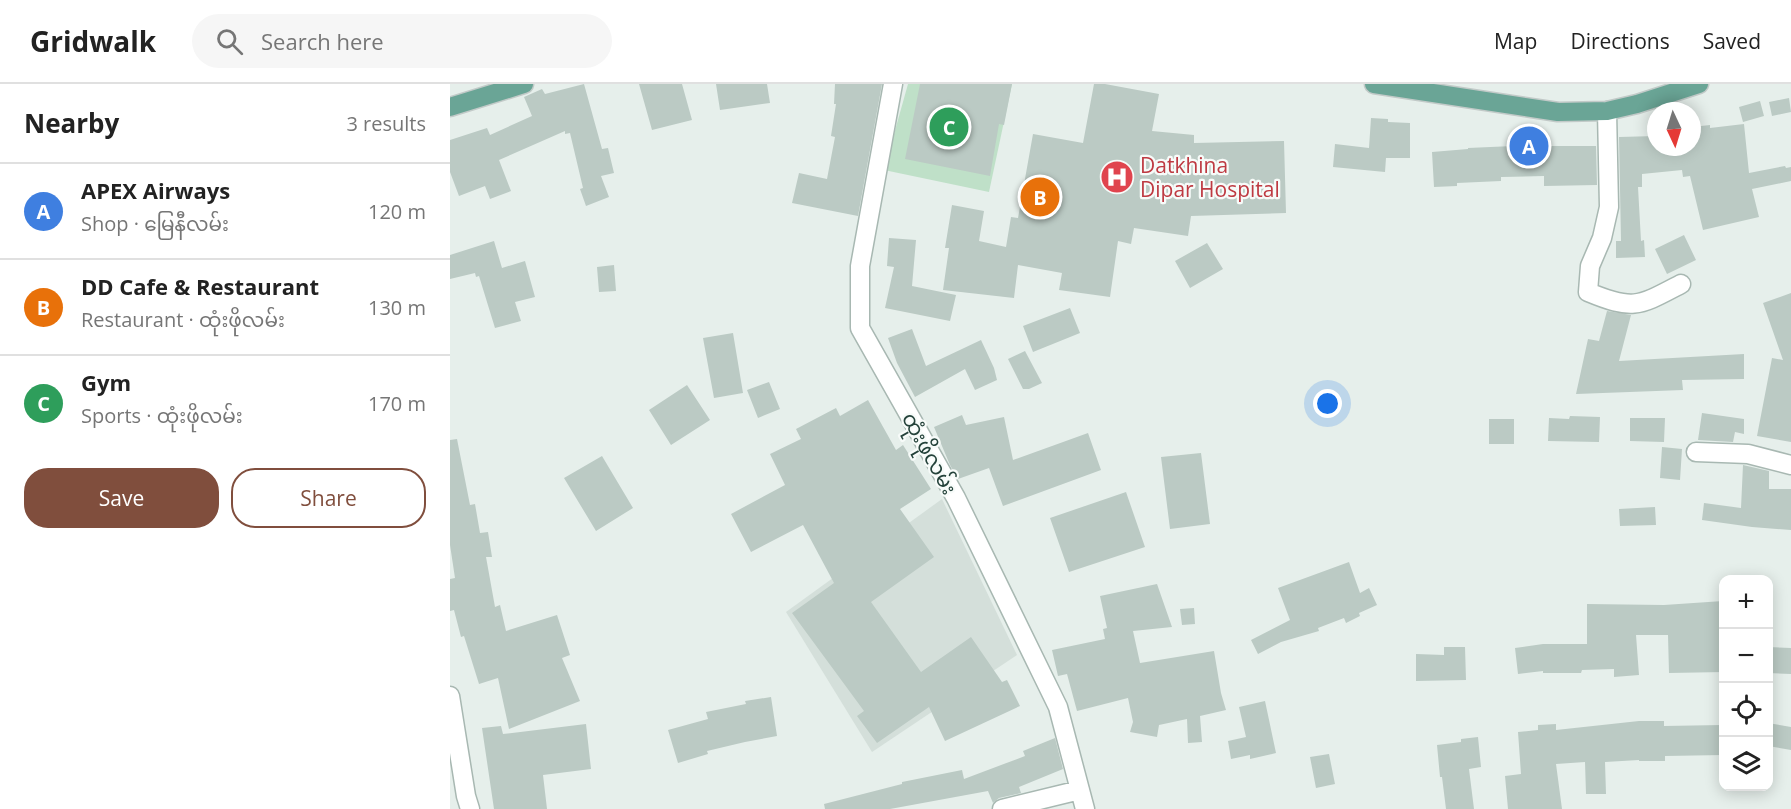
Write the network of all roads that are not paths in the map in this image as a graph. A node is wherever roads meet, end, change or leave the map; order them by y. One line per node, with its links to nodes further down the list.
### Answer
1 (524, 84): 5 (main road)
2 (893, 84): 11 (street, ထုံးဖိုလမ်း)
3 (1374, 84): 6 (main road)
4 (1699, 84): 6 (main road)
5 (450, 107)
6 (1607, 111): 7 (street)
7 (1682, 284)
8 (1696, 452): 9 (street)
9 (1791, 462)
10 (450, 696): 12 (street)
11 (1080, 790): 13 (street); 14 (street, ထုံးဖိုလမ်း)
12 (470, 809)
13 (1002, 809)
14 (1085, 809)

